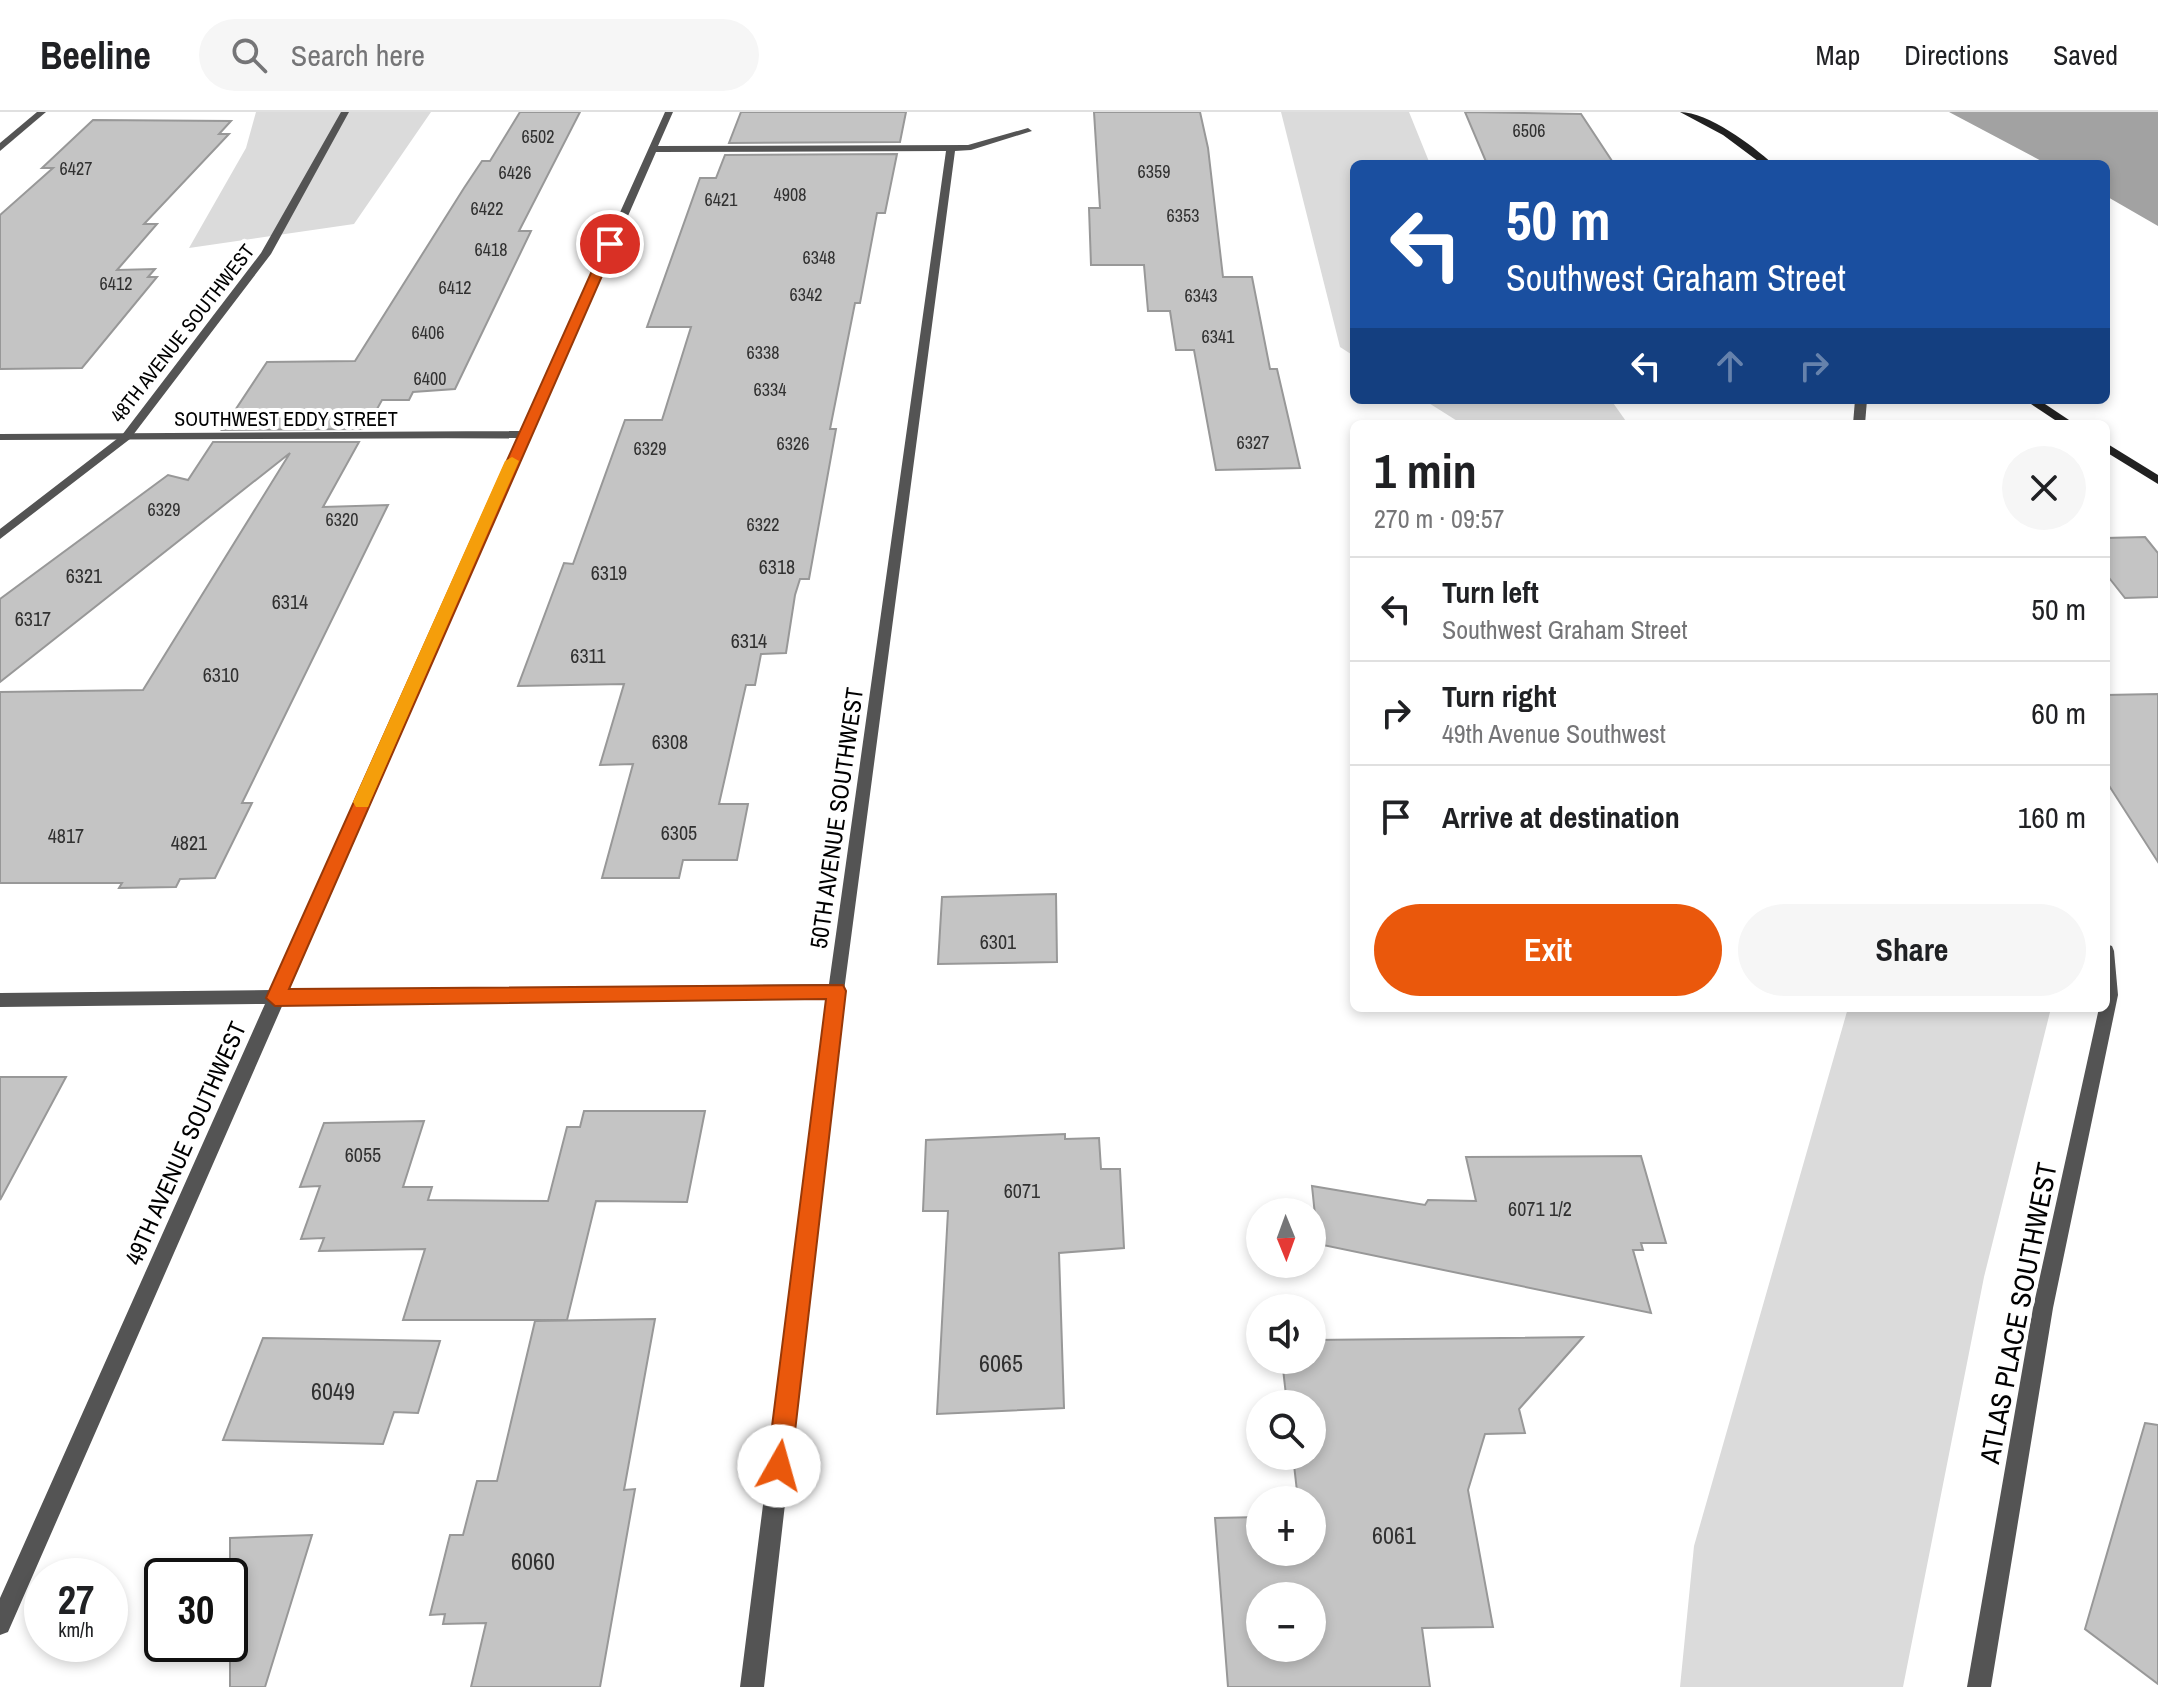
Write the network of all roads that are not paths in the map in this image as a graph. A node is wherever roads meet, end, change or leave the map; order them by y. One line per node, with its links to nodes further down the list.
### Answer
1 (42, 112): 6 (street)
2 (345, 112): 14 (street, 48TH AVENUE SOUTHWEST)
3 (669, 112): 8 (street, 49TH AVENUE SOUTHWEST)
4 (1684, 112): 9 (main road)
5 (1028, 131): 7 (street)
6 (0, 148)
7 (951, 148): 8 (street); 18 (street, 50TH AVENUE SOUTHWEST)
8 (653, 149): 12 (street, 49TH AVENUE SOUTHWEST)
9 (1763, 160)
10 (2037, 404): 11 (main road)
11 (2063, 420)
12 (524, 434): 14 (street, SOUTHWEST EDDY STREET); 19 (street, 49TH AVENUE SOUTHWEST)
13 (0, 437): 14 (street, SOUTHWEST EDDY STREET)
14 (126, 437): 17 (street, 48TH AVENUE SOUTHWEST)
15 (2110, 450): 16 (main road)
16 (2158, 480)
17 (0, 535)
18 (836, 991): 19 (street); 23 (street, 50TH AVENUE SOUTHWEST)
19 (275, 998): 20 (street); 22 (street, 49TH AVENUE SOUTHWEST)
20 (0, 1000)
21 (2106, 1012): 24 (street, ATLAS PLACE SOUTHWEST)
22 (0, 1624)
23 (752, 1687)
24 (1979, 1687)

